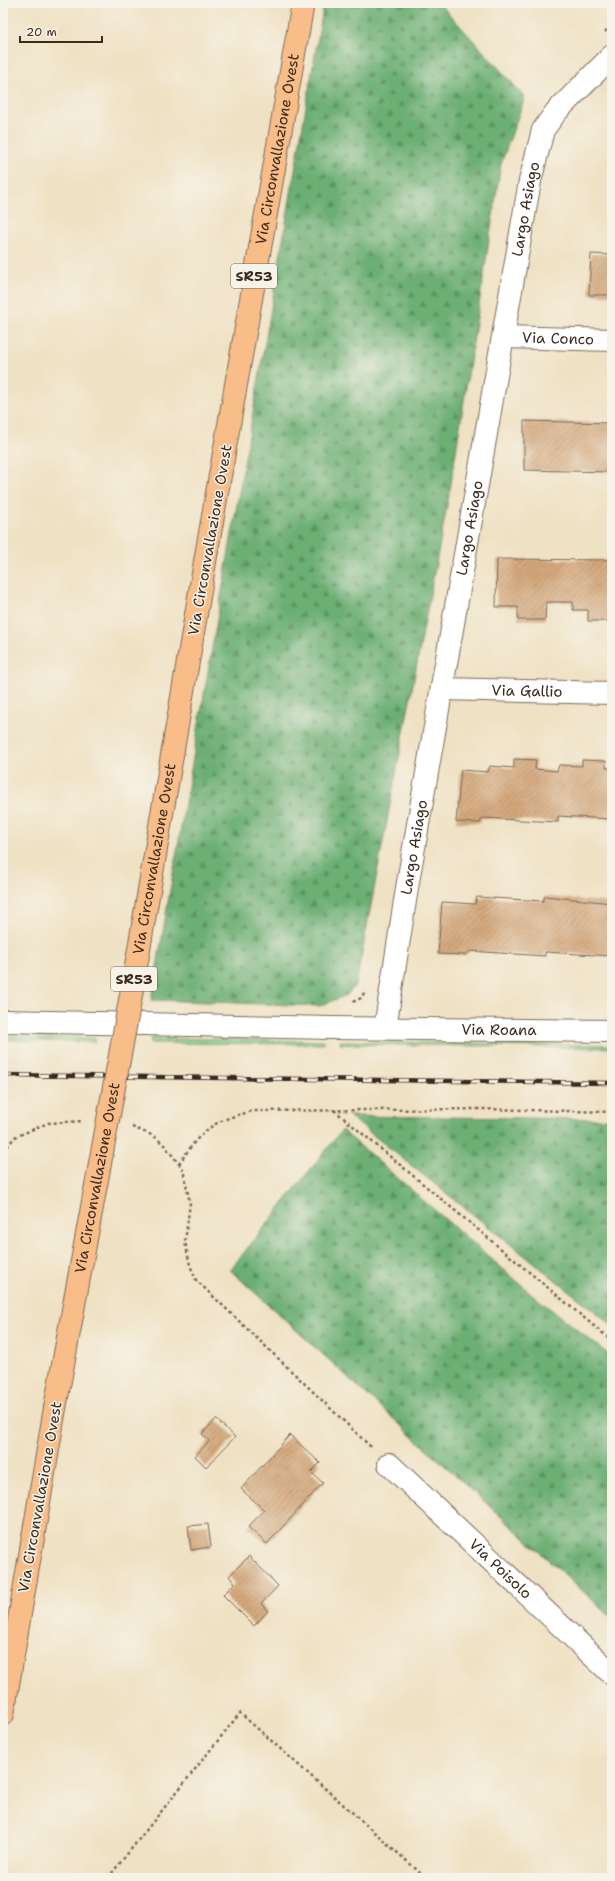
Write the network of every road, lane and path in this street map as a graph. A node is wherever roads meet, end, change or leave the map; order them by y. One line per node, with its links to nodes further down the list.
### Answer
1 (303, 3): 19 (main road, Via Circonvallazione Ovest / SR53, bridge)
2 (612, 56): 3 (street, Largo Asiago)
3 (504, 337): 4 (street, Via Conco); 5 (street, Largo Asiago)
4 (612, 340)
5 (442, 689): 6 (street, Via Gallio); 8 (street, Largo Asiago)
6 (612, 693)
7 (3, 1022): 8 (street, Via Roana)
8 (385, 1028): 9 (street, Via Roana)
9 (612, 1031)
10 (334, 1110): 11 (path); 15 (path); 16 (path)
11 (612, 1112)
12 (85, 1121): 14 (path)
13 (128, 1126): 15 (path)
14 (3, 1150)
15 (179, 1164): 17 (path)
16 (612, 1341)
17 (389, 1464): 18 (street, Via Poisolo)
18 (612, 1674)
19 (3, 1714)
20 (108, 1878): 21 (path)
21 (426, 1878)

